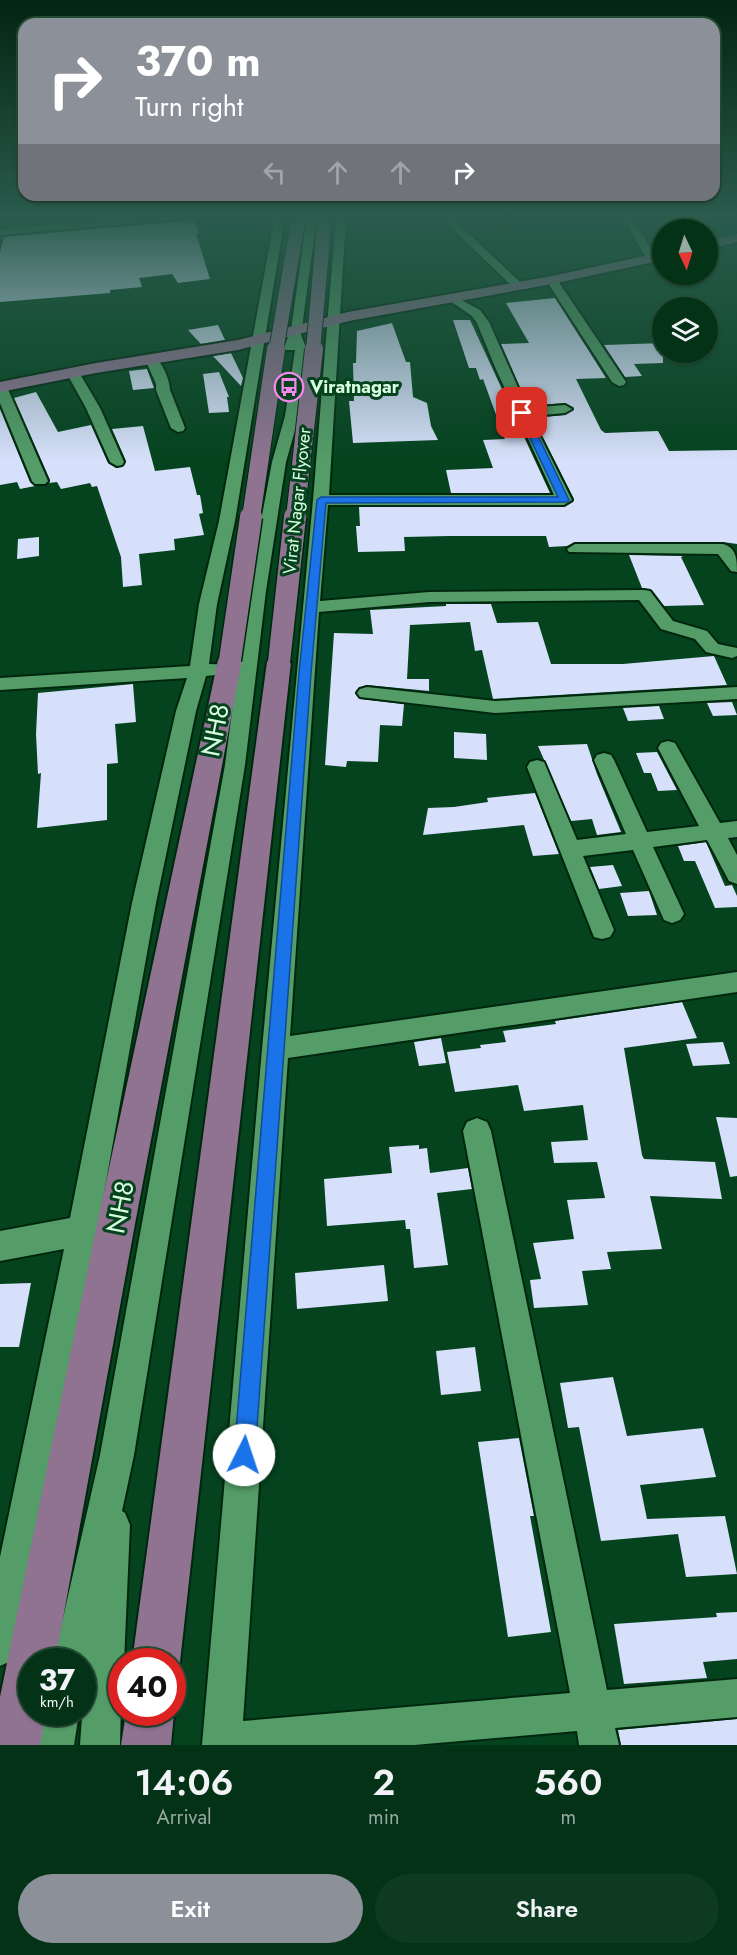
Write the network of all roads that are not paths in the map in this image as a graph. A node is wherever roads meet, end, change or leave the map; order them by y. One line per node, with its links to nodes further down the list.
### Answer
1 (266, 297): 12 (street)
2 (284, 297): 28 (main road, Virat Nagar Flyover, bridge)
3 (301, 297): 11 (street)
4 (318, 297): 29 (main road, Virat Nagar Flyover, bridge)
5 (336, 297): 10 (street)
6 (441, 297): 10 (main road)
7 (457, 297): 9 (main road)
8 (563, 297): 16 (street)
9 (454, 298): 10 (main road); 19 (street)
10 (335, 318): 11 (main road); 23 (street)
11 (297, 330): 12 (main road); 49 (street)
12 (259, 338): 13 (main road); 15 (main road); 28 (street)
13 (151, 359): 14 (main road); 20 (street)
14 (72, 372): 17 (main road); 21 (street)
15 (0, 382)
16 (619, 382)
17 (0, 387): 22 (street)
18 (565, 409): 19 (street)
19 (522, 413): 23 (street)
20 (178, 428)
21 (117, 462)
22 (40, 481)
23 (321, 500): 26 (street)
24 (575, 549): 25 (street)
25 (737, 567)
26 (312, 607): 27 (street); 29 (street)
27 (735, 655)
28 (219, 666): 30 (street); 47 (main road, NH8)
29 (287, 671): 36 (main road)
30 (0, 684)
31 (368, 693): 32 (street)
32 (737, 693)
33 (668, 748): 38 (street)
34 (604, 760): 39 (street)
35 (537, 766): 40 (street)
36 (280, 787): 45 (street); 52 (main road)
37 (737, 829): 38 (street)
38 (713, 831): 39 (street); 41 (street)
39 (639, 841): 40 (street); 42 (street)
40 (570, 849): 43 (street)
41 (737, 875)
42 (672, 914)
43 (602, 930)
44 (737, 982): 45 (street)
45 (275, 1049): 57 (street)
46 (477, 1131): 56 (street)
47 (99, 1228): 48 (street); 50 (street); 58 (main road, NH8)
48 (0, 1246)
49 (117, 1455): 51 (street); 60 (street)
50 (0, 1647)
51 (75, 1648)
52 (158, 1648)
53 (737, 1698): 56 (street)
54 (58, 1726): 59 (street)
55 (148, 1726): 61 (main road)
56 (596, 1728): 57 (street)
57 (222, 1744)
58 (15, 1745)
59 (54, 1745)
60 (100, 1745)
61 (146, 1745)

